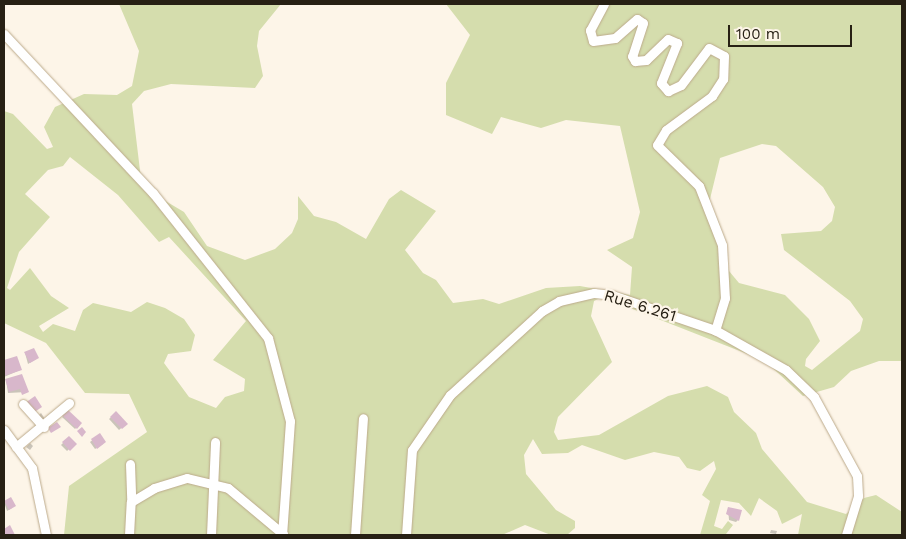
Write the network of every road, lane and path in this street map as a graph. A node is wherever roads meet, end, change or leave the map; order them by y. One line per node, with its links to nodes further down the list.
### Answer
1 (604, 4): 3 (street)
2 (4, 34): 14 (street)
3 (715, 330): 19 (street, Rue 6.261); 20 (street, Rue 6.261)
4 (69, 403): 7 (street)
5 (23, 404): 7 (street)
6 (363, 418): 18 (street)
7 (44, 427): 10 (street)
8 (4, 430): 10 (street)
9 (215, 442): 12 (street)
10 (16, 447): 15 (street)
11 (130, 464): 13 (street)
12 (212, 481): 13 (street); 14 (street); 17 (street)
13 (131, 502): 16 (street)
14 (283, 534)
15 (46, 535)
16 (129, 535)
17 (211, 535)
18 (355, 535)
19 (406, 535)
20 (846, 535)

